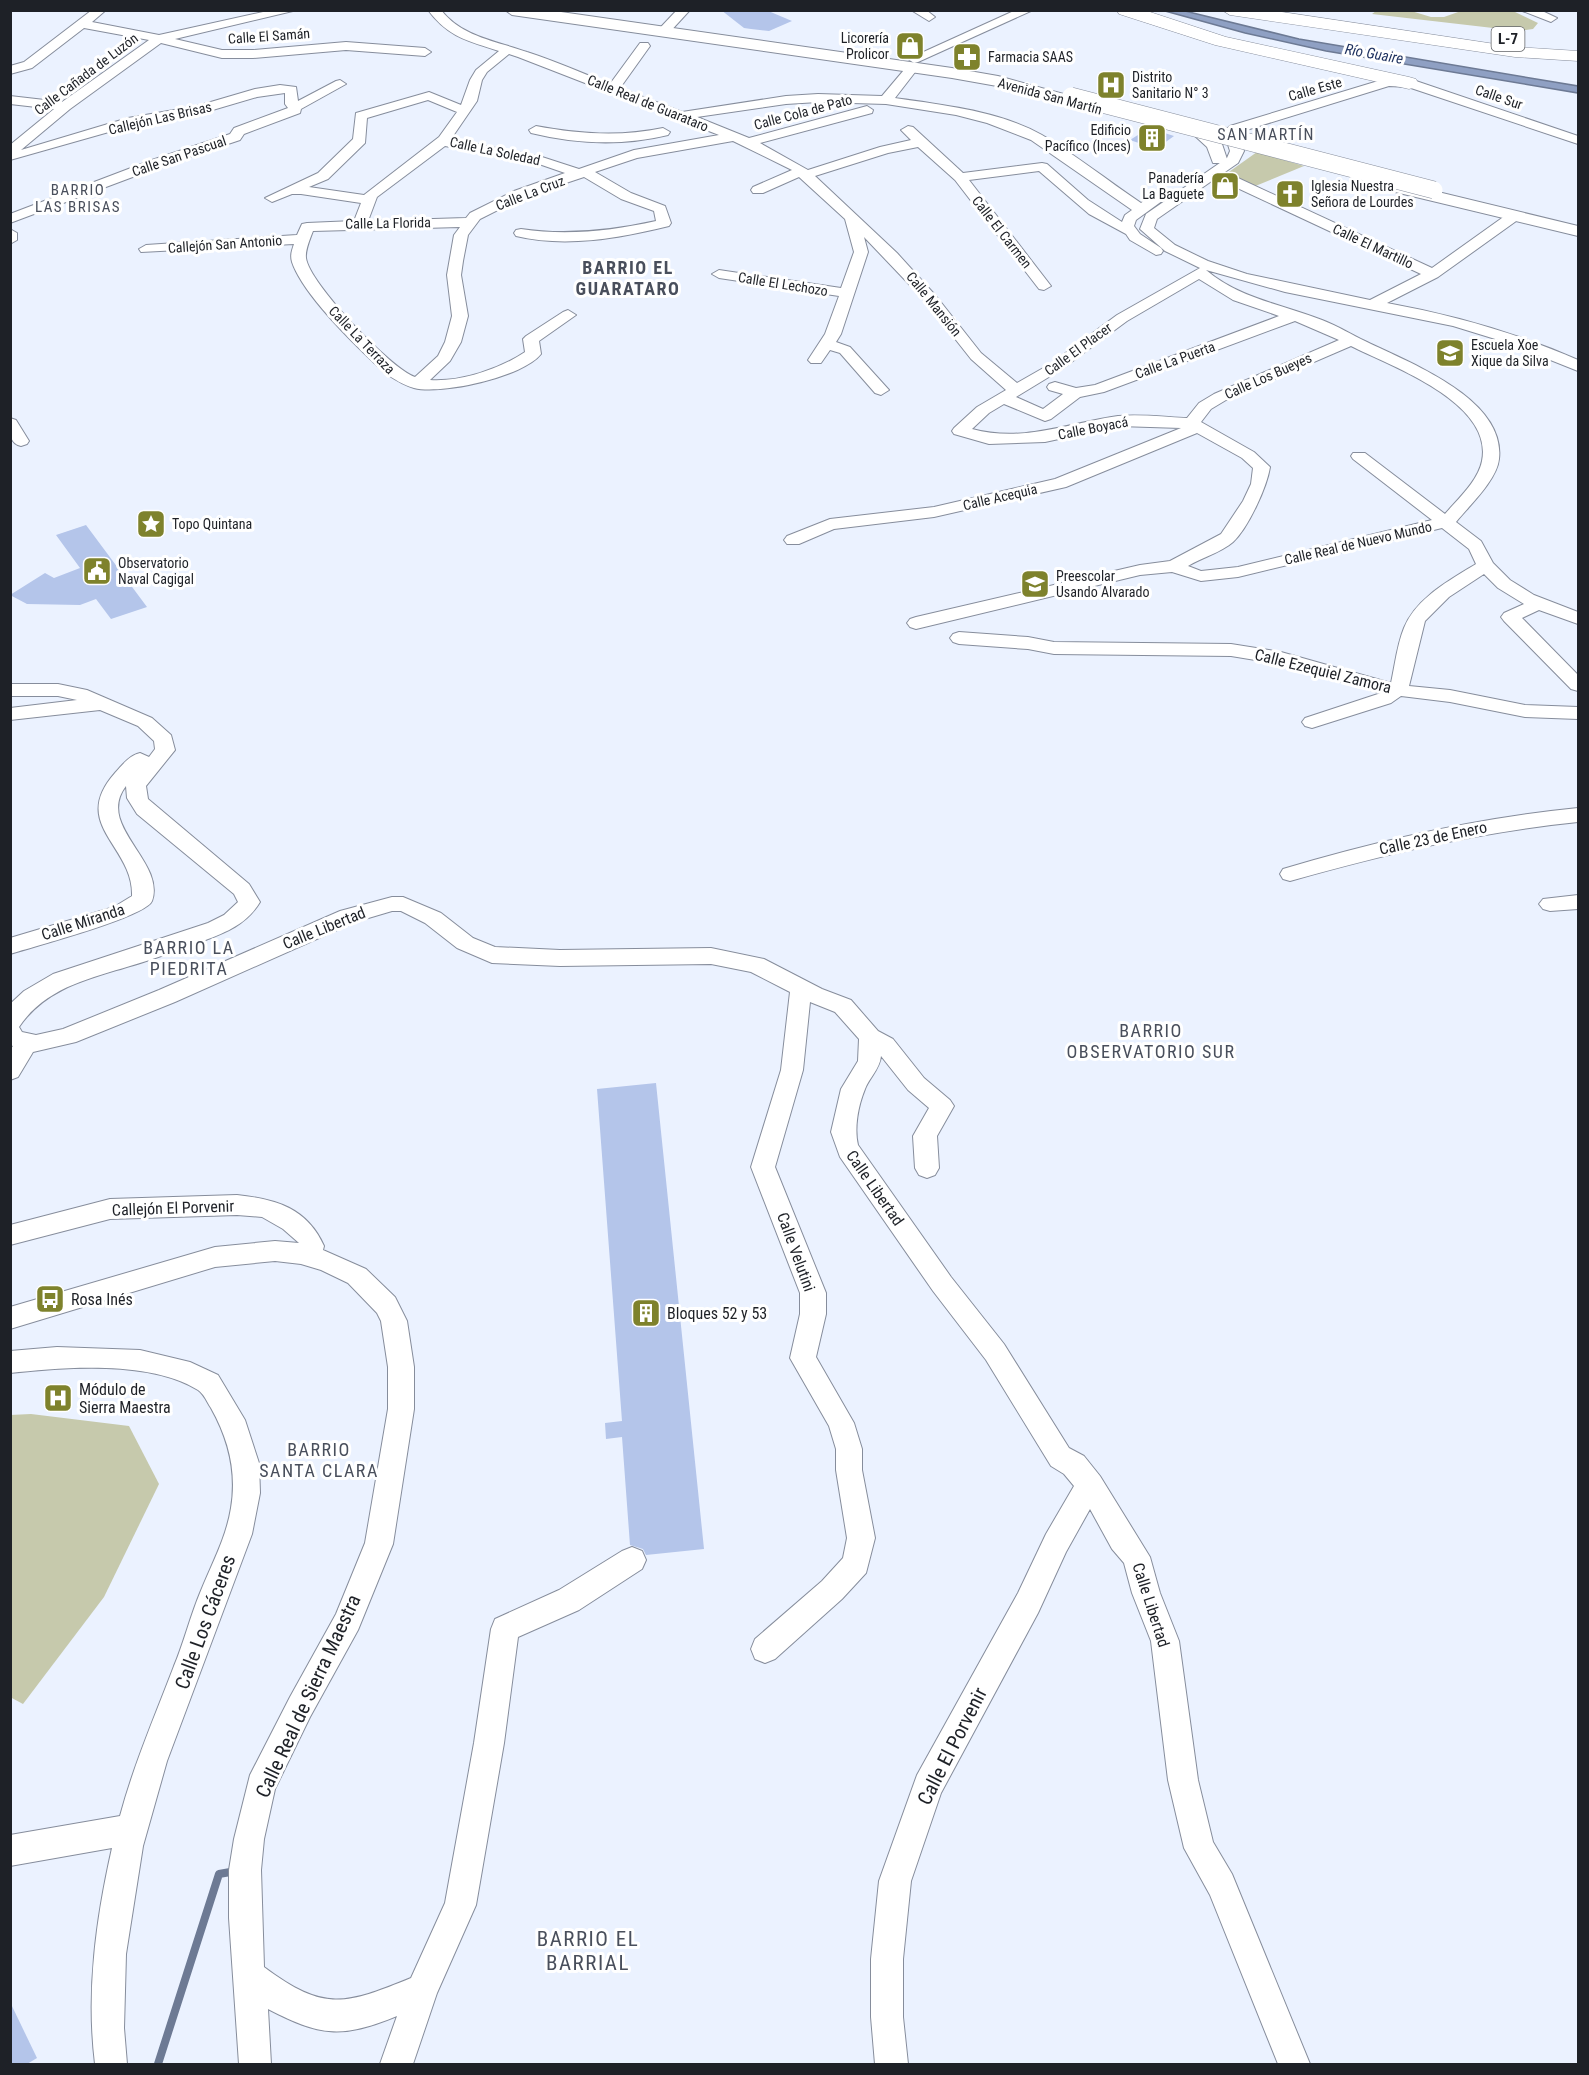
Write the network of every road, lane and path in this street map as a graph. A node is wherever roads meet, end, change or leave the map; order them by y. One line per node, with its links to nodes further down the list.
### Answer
1 (100, 10): 15 (street)
2 (291, 10): 18 (street, Calle Cañada de Luzón)
3 (434, 10): 22 (street, Calle Real de Guarataro)
4 (512, 10): 16 (main road, Avenida San Martín)
5 (552, 10): 16 (main road, Avenida San Martín)
6 (684, 10): 16 (street)
7 (917, 10): 13 (street)
8 (1027, 10): 26 (street)
9 (1125, 10): 28 (highway)
10 (1230, 10): 24 (highway, L-7)
11 (1307, 10): 17 (highway, L-7)
12 (1526, 10): 14 (street)
13 (929, 17)
14 (1551, 18)
15 (82, 24): 18 (street, Calle El Samán); 29 (street)
16 (666, 29): 26 (main road, Avenida San Martín)
17 (1438, 29): 19 (highway); 21 (highway, L-7)
18 (158, 39): 23 (street, Calle El Samán); 37 (street, Calle Cañada de Luzón)
19 (1578, 41)
20 (644, 46): 34 (street)
21 (1578, 48)
22 (508, 49): 34 (street, Calle Real de Guarataro); 39 (street, Calle La Soledad)
23 (425, 52)
24 (1515, 52): 25 (highway, L-7); 27 (highway)
25 (1578, 56)
26 (914, 63): 30 (main road, Avenida San Martín); 36 (street)
27 (1578, 64)
28 (1341, 68): 31 (highway); 33 (highway)
29 (10, 70)
30 (992, 77): 45 (main road, Avenida San Martín); 47 (main road, Avenida San Martín); 63 (main road, bridge)
31 (1409, 83): 33 (street, Calle Este); 48 (street, Calle Sur)
32 (340, 84): 38 (street, Calle San Pascual)
33 (1371, 88): 47 (street, Calle Este)
34 (612, 89): 41 (street, Calle Real de Guarataro)
35 (10, 100): 37 (street)
36 (886, 100): 41 (street); 62 (street)
37 (66, 106): 52 (street, Calle Cañada de Luzón)
38 (294, 108): 53 (street, Callejón Las Brisas); 58 (street, Calle San Pascual)
39 (466, 110): 49 (street, Calle La Soledad); 61 (street)
40 (867, 110): 50 (street, Calle Cola de Pato)
41 (681, 116): 42 (street, Calle Real de Guarataro)
42 (700, 124): 44 (street); 46 (street, Calle Real de Guarataro)
43 (908, 129): 51 (street, Calle El Carmen)
44 (536, 130)
45 (1203, 136): 47 (main road, Avenida San Martín); 54 (main road)
46 (733, 137): 50 (street, Calle Real de Guarataro); 55 (street, Calle La Cruz)
47 (1232, 138): 54 (street); 63 (main road, Avenida San Martín)
48 (1578, 140)
49 (442, 141): 55 (street, Calle La Soledad); 61 (street, Calle La Soledad)
50 (748, 142): 56 (street, Calle Real de Guarataro)
51 (921, 142): 56 (street); 57 (street, Calle El Carmen)
52 (10, 152)
53 (10, 158)
54 (1216, 166): 62 (street); 78 (street, Calle El Martillo); 81 (street)
55 (583, 173): 66 (street, Calle La Cruz); 73 (street, Calle La Soledad)
56 (804, 173): 59 (street); 64 (street, Calle Real de Guarataro)
57 (960, 177): 69 (street, Calle El Carmen); 79 (street, Calle El Carmen)
58 (113, 180): 60 (street); 65 (street, Calle San Pascual)
59 (758, 190)
60 (43, 198)
61 (368, 200): 68 (street, Calle La Soledad)
62 (1140, 209): 69 (street)
63 (1510, 211): 67 (main road, Avenida San Martín); 70 (main road, Avenida San Martín); 78 (street)
64 (851, 215): 80 (street); 95 (street, Calle Mansión)
65 (10, 219)
66 (470, 222): 68 (street, Calle La Florida); 91 (street)
67 (1578, 223)
68 (360, 224): 72 (street, Calle La Florida)
69 (1130, 231): 76 (street, Calle El Carmen)
70 (1578, 231)
71 (10, 233): 74 (street)
72 (305, 233): 75 (street, Callejón San Antonio); 91 (street, Calle La Terraza)
73 (521, 233)
74 (10, 240)
75 (146, 249)
76 (1200, 272): 81 (street); 84 (street, Calle Real de Nuevo Mundo); 95 (street, Calle El Placer)
77 (719, 274): 80 (street, Calle El Lechozo)
78 (1433, 274): 82 (street)
79 (1044, 286)
80 (847, 293): 87 (street)
81 (1342, 302): 82 (street); 85 (street)
82 (1369, 307): 89 (street); 90 (street)
83 (568, 315): 91 (street, Calle La Terraza)
84 (1293, 316): 85 (street, Calle Real de Nuevo Mundo); 94 (street, Calle La Puerta)
85 (1313, 322): 86 (street, Calle Real de Nuevo Mundo)
86 (1351, 340): 97 (street, Calle Los Bueyes); 101 (street, Calle Real de Nuevo Mundo)
87 (827, 344): 88 (street); 93 (street)
88 (816, 360)
89 (1578, 366)
90 (1578, 378)
91 (417, 384)
92 (1055, 387): 94 (street, Calle La Puerta)
93 (881, 390)
94 (1075, 393): 95 (street, Calle Mansión)
95 (1010, 394): 98 (street, Calle El Placer)
96 (10, 423): 99 (street)
97 (1196, 424): 98 (street, Calle Boyacá); 102 (street, Calle Acequia); 103 (street)
98 (960, 431)
99 (21, 441)
100 (1359, 456): 101 (street)
101 (1447, 522): 103 (street, Calle Real de Nuevo Mundo); 104 (street)
102 (793, 540)
103 (1174, 566): 107 (street)
104 (1485, 566): 105 (street); 111 (street)
105 (1538, 604): 106 (street); 109 (street)
106 (1578, 618)
107 (916, 623)
108 (959, 638): 111 (street, Calle Ezequiel Zamora)
109 (1578, 684)
110 (10, 690): 112 (street)
111 (1398, 690): 113 (street, Calle Ezequiel Zamora); 115 (street)
112 (103, 706): 114 (street); 116 (street)
113 (1578, 712)
114 (10, 714)
115 (1312, 722)
116 (155, 732): 121 (street, Calle Miranda); 123 (street)
117 (1578, 815): 118 (street, Calle 23 de Enero)
118 (1290, 874)
119 (1578, 902): 120 (street)
120 (1550, 904)
121 (10, 945)
122 (801, 988): 124 (street, Calle Libertad); 125 (street, Calle Libertad); 134 (street, Calle Velutini)
123 (10, 1022)
124 (19, 1036): 126 (street)
125 (870, 1037): 127 (street); 132 (street, Calle Libertad)
126 (10, 1071)
127 (927, 1168)
128 (10, 1235): 129 (street, Callejón El Porvenir)
129 (308, 1256): 130 (street, Calle Real de Sierra Maestra); 137 (street, Calle Real de Sierra Maestra)
130 (10, 1318)
131 (10, 1362): 135 (street, Calle Los Cáceres)
132 (1090, 1485): 142 (street, Calle El Porvenir); 143 (street, Calle Libertad)
133 (632, 1560): 138 (street)
134 (765, 1649)
135 (133, 1829): 136 (street); 139 (street, Calle Los Cáceres)
136 (10, 1851)
137 (249, 1975): 138 (street); 140 (street, Calle Real de Sierra Maestra)
138 (422, 1990): 141 (street)
139 (111, 2064)
140 (255, 2064)
141 (397, 2064)
142 (891, 2064)
143 (1294, 2064)

